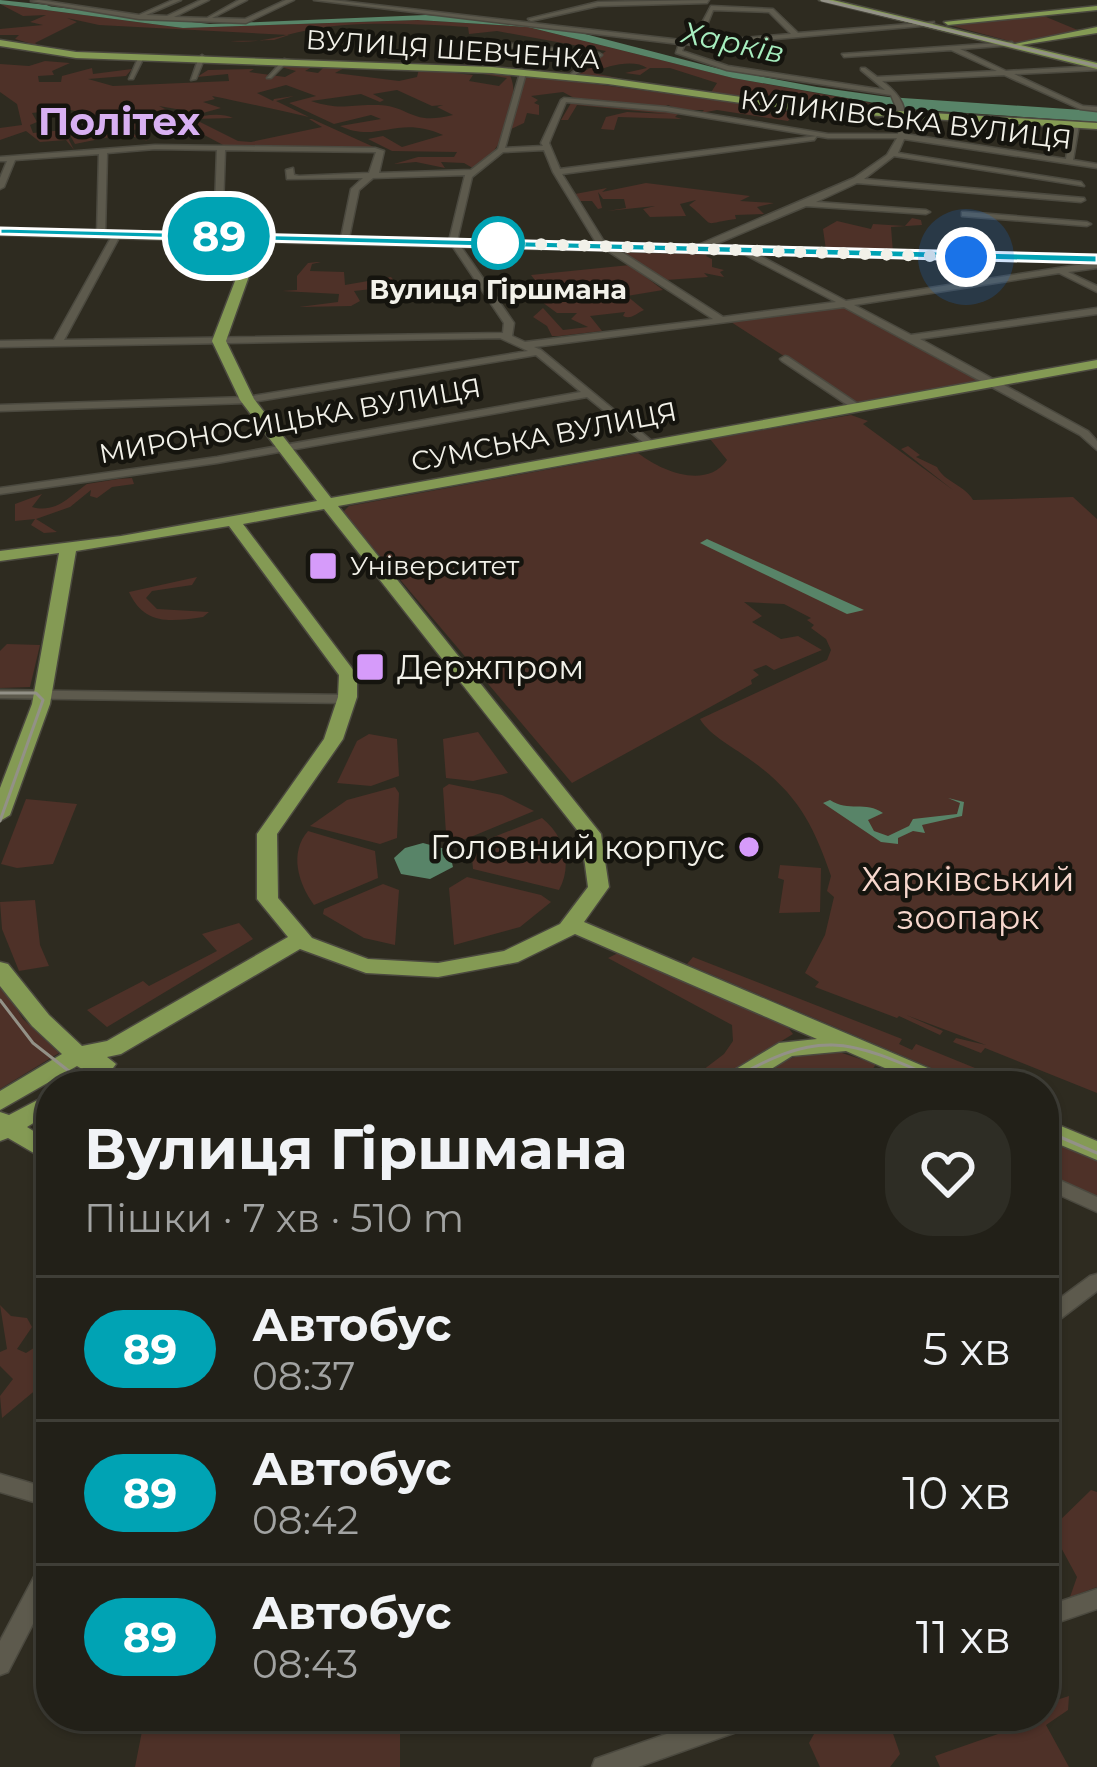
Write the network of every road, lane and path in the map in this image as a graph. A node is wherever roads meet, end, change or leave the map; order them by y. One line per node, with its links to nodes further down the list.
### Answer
1 (76, 0): 15 (street)
2 (178, 0): 17 (street)
3 (206, 0): 18 (street)
4 (244, 0): 19 (street)
5 (291, 0): 19 (street)
6 (317, 0): 14 (street)
7 (429, 0): 14 (street)
8 (823, 0): 12 (main road)
9 (34, 2): 15 (street)
10 (594, 2): 11 (street); 20 (street)
11 (708, 3): 24 (street); 26 (street)
12 (858, 3): 21 (main road)
13 (1097, 8): 16 (main road)
14 (418, 10): 20 (street)
15 (98, 11): 17 (street)
16 (1042, 13): 21 (main road); 22 (main road)
17 (139, 17): 18 (street)
18 (167, 19): 19 (street)
19 (203, 20)
20 (524, 20): 26 (street)
21 (932, 23): 23 (street); 29 (main road)
22 (1093, 30): 29 (main road)
23 (816, 35): 24 (street); 32 (street)
24 (797, 37): 25 (street)
25 (744, 41): 26 (street); 31 (street)
26 (683, 42): 44 (street)
27 (0, 43): 33 (main road, ВУЛИЦЯ ШЕВЧЕНКА)
28 (483, 43): 40 (street)
29 (1012, 44): 30 (street); 36 (main road)
30 (952, 48): 32 (street); 38 (street)
31 (760, 52)
32 (844, 55): 43 (street)
33 (141, 57): 34 (main road, ВУЛИЦЯ ШЕВЧЕНКА); 41 (street)
34 (202, 57): 35 (main road, ВУЛИЦЯ ШЕВЧЕНКА); 42 (street)
35 (286, 60): 37 (main road, ВУЛИЦЯ ШЕВЧЕНКА); 39 (street)
36 (1097, 67): 38 (street)
37 (523, 73): 40 (main road, ВУЛИЦЯ ШЕВЧЕНКА); 54 (street)
38 (1003, 73): 43 (street); 45 (street)
39 (269, 77)
40 (570, 77): 46 (main road, ВУЛИЦЯ ШЕВЧЕНКА)
41 (131, 78)
42 (194, 79)
43 (877, 79): 44 (street)
44 (896, 95): 46 (street)
45 (1097, 109)
46 (902, 111): 47 (main road, ВУЛИЦЯ ШЕВЧЕНКА); 50 (street)
47 (1075, 125): 48 (main road, ВУЛИЦЯ ШЕВЧЕНКА); 58 (street)
48 (1097, 126)
49 (829, 136): 50 (street, КУЛИКІВСЬКА ВУЛИЦЯ); 52 (street, КУЛИКІВСЬКА ВУЛИЦЯ); 61 (street)
50 (902, 136): 55 (street); 58 (street, КУЛИКІВСЬКА ВУЛИЦЯ)
51 (221, 148): 53 (street); 62 (street); 76 (street)
52 (547, 148): 54 (street); 61 (street)
53 (103, 150): 57 (street); 74 (street)
54 (501, 150): 63 (street)
55 (893, 154): 65 (street); 66 (street)
56 (0, 158): 57 (street)
57 (12, 158): 67 (street)
58 (1069, 162): 59 (street, КУЛИКІВСЬКА ВУЛИЦЯ)
59 (1097, 166)
60 (290, 170): 62 (street)
61 (557, 172): 80 (street)
62 (375, 173): 63 (street); 78 (street)
63 (468, 174): 79 (street)
64 (1097, 179): 66 (street)
65 (850, 180): 68 (street); 69 (street)
66 (1082, 184): 68 (street)
67 (0, 187)
68 (1081, 200): 72 (street)
69 (800, 203): 70 (street); 81 (street)
70 (926, 212)
71 (965, 214): 72 (street)
72 (1092, 225)
73 (0, 232): 74 (main road)
74 (101, 234): 75 (main road)
75 (117, 234): 76 (main road); 94 (street)
76 (218, 236): 77 (main road)
77 (257, 237): 78 (main road); 92 (main road)
78 (345, 238): 79 (main road)
79 (453, 241): 80 (main road); 90 (street)
80 (605, 246): 81 (main road); 89 (street)
81 (697, 249): 82 (main road)
82 (745, 251): 83 (main road); 87 (street)
83 (1047, 259): 84 (main road); 85 (street)
84 (1097, 262): 85 (street)
85 (1061, 272): 86 (street); 87 (street)
86 (1097, 289)
87 (845, 304): 89 (street); 91 (street)
88 (1097, 311): 91 (street)
89 (723, 321): 95 (street)
90 (507, 337): 92 (street); 95 (street)
91 (910, 338): 98 (street)
92 (219, 341): 94 (street); 100 (main road)
93 (0, 344): 94 (street)
94 (57, 344)
95 (532, 348): 99 (street); 100 (street)
96 (785, 358): 101 (street)
97 (1097, 364): 98 (main road, СУМСЬКА ВУЛИЦЯ)
98 (992, 382): 101 (main road, СУМСЬКА ВУЛИЦЯ); 103 (street)
99 (587, 394): 104 (street); 106 (street, МИРОНОСИЦЬКА ВУЛИЦЯ)
100 (247, 400): 102 (street); 106 (main road)
101 (856, 406): 104 (main road, СУМСЬКА ВУЛИЦЯ)
102 (0, 408)
103 (1090, 432): 105 (street)
104 (649, 444): 108 (main road, СУМСЬКА ВУЛИЦЯ)
105 (1097, 447)
106 (283, 448): 107 (street, МИРОНОСИЦЬКА ВУЛИЦЯ); 108 (main road)
107 (0, 491)
108 (328, 504): 109 (main road, СУМСЬКА ВУЛИЦЯ); 116 (main road)
109 (233, 521): 110 (main road, СУМСЬКА ВУЛИЦЯ); 114 (main road)
110 (68, 549): 111 (main road, СУМСЬКА ВУЛИЦЯ); 113 (main road)
111 (0, 556)
112 (0, 694): 113 (street)
113 (42, 695): 114 (street); 115 (main road)
114 (348, 699): 117 (main road)
115 (0, 815)
116 (572, 925): 117 (main road); 119 (main road)
117 (301, 939): 120 (main road)
118 (0, 969): 121 (main road)
119 (796, 1035): 124 (main road); 125 (main road)
120 (113, 1048): 121 (main road); 123 (main road)
121 (76, 1055): 122 (main road); 123 (main road)
122 (50, 1071)
123 (100, 1071)
124 (747, 1071)
125 (913, 1071)
126 (36, 1080): 127 (main road)
127 (0, 1102)
128 (36, 1110): 129 (main road)
129 (3, 1127): 131 (main road)
130 (1059, 1134): 132 (main road)
131 (36, 1146)
132 (1097, 1150)
133 (1059, 1187): 134 (street)
134 (1097, 1205)
135 (1097, 1281): 136 (street)
136 (1059, 1310)
137 (0, 1483): 138 (street)
138 (36, 1494)
139 (36, 1596): 142 (street)
140 (1097, 1599): 141 (street)
141 (1059, 1612)
142 (0, 1664)
143 (708, 1731): 144 (street)
144 (604, 1767)

